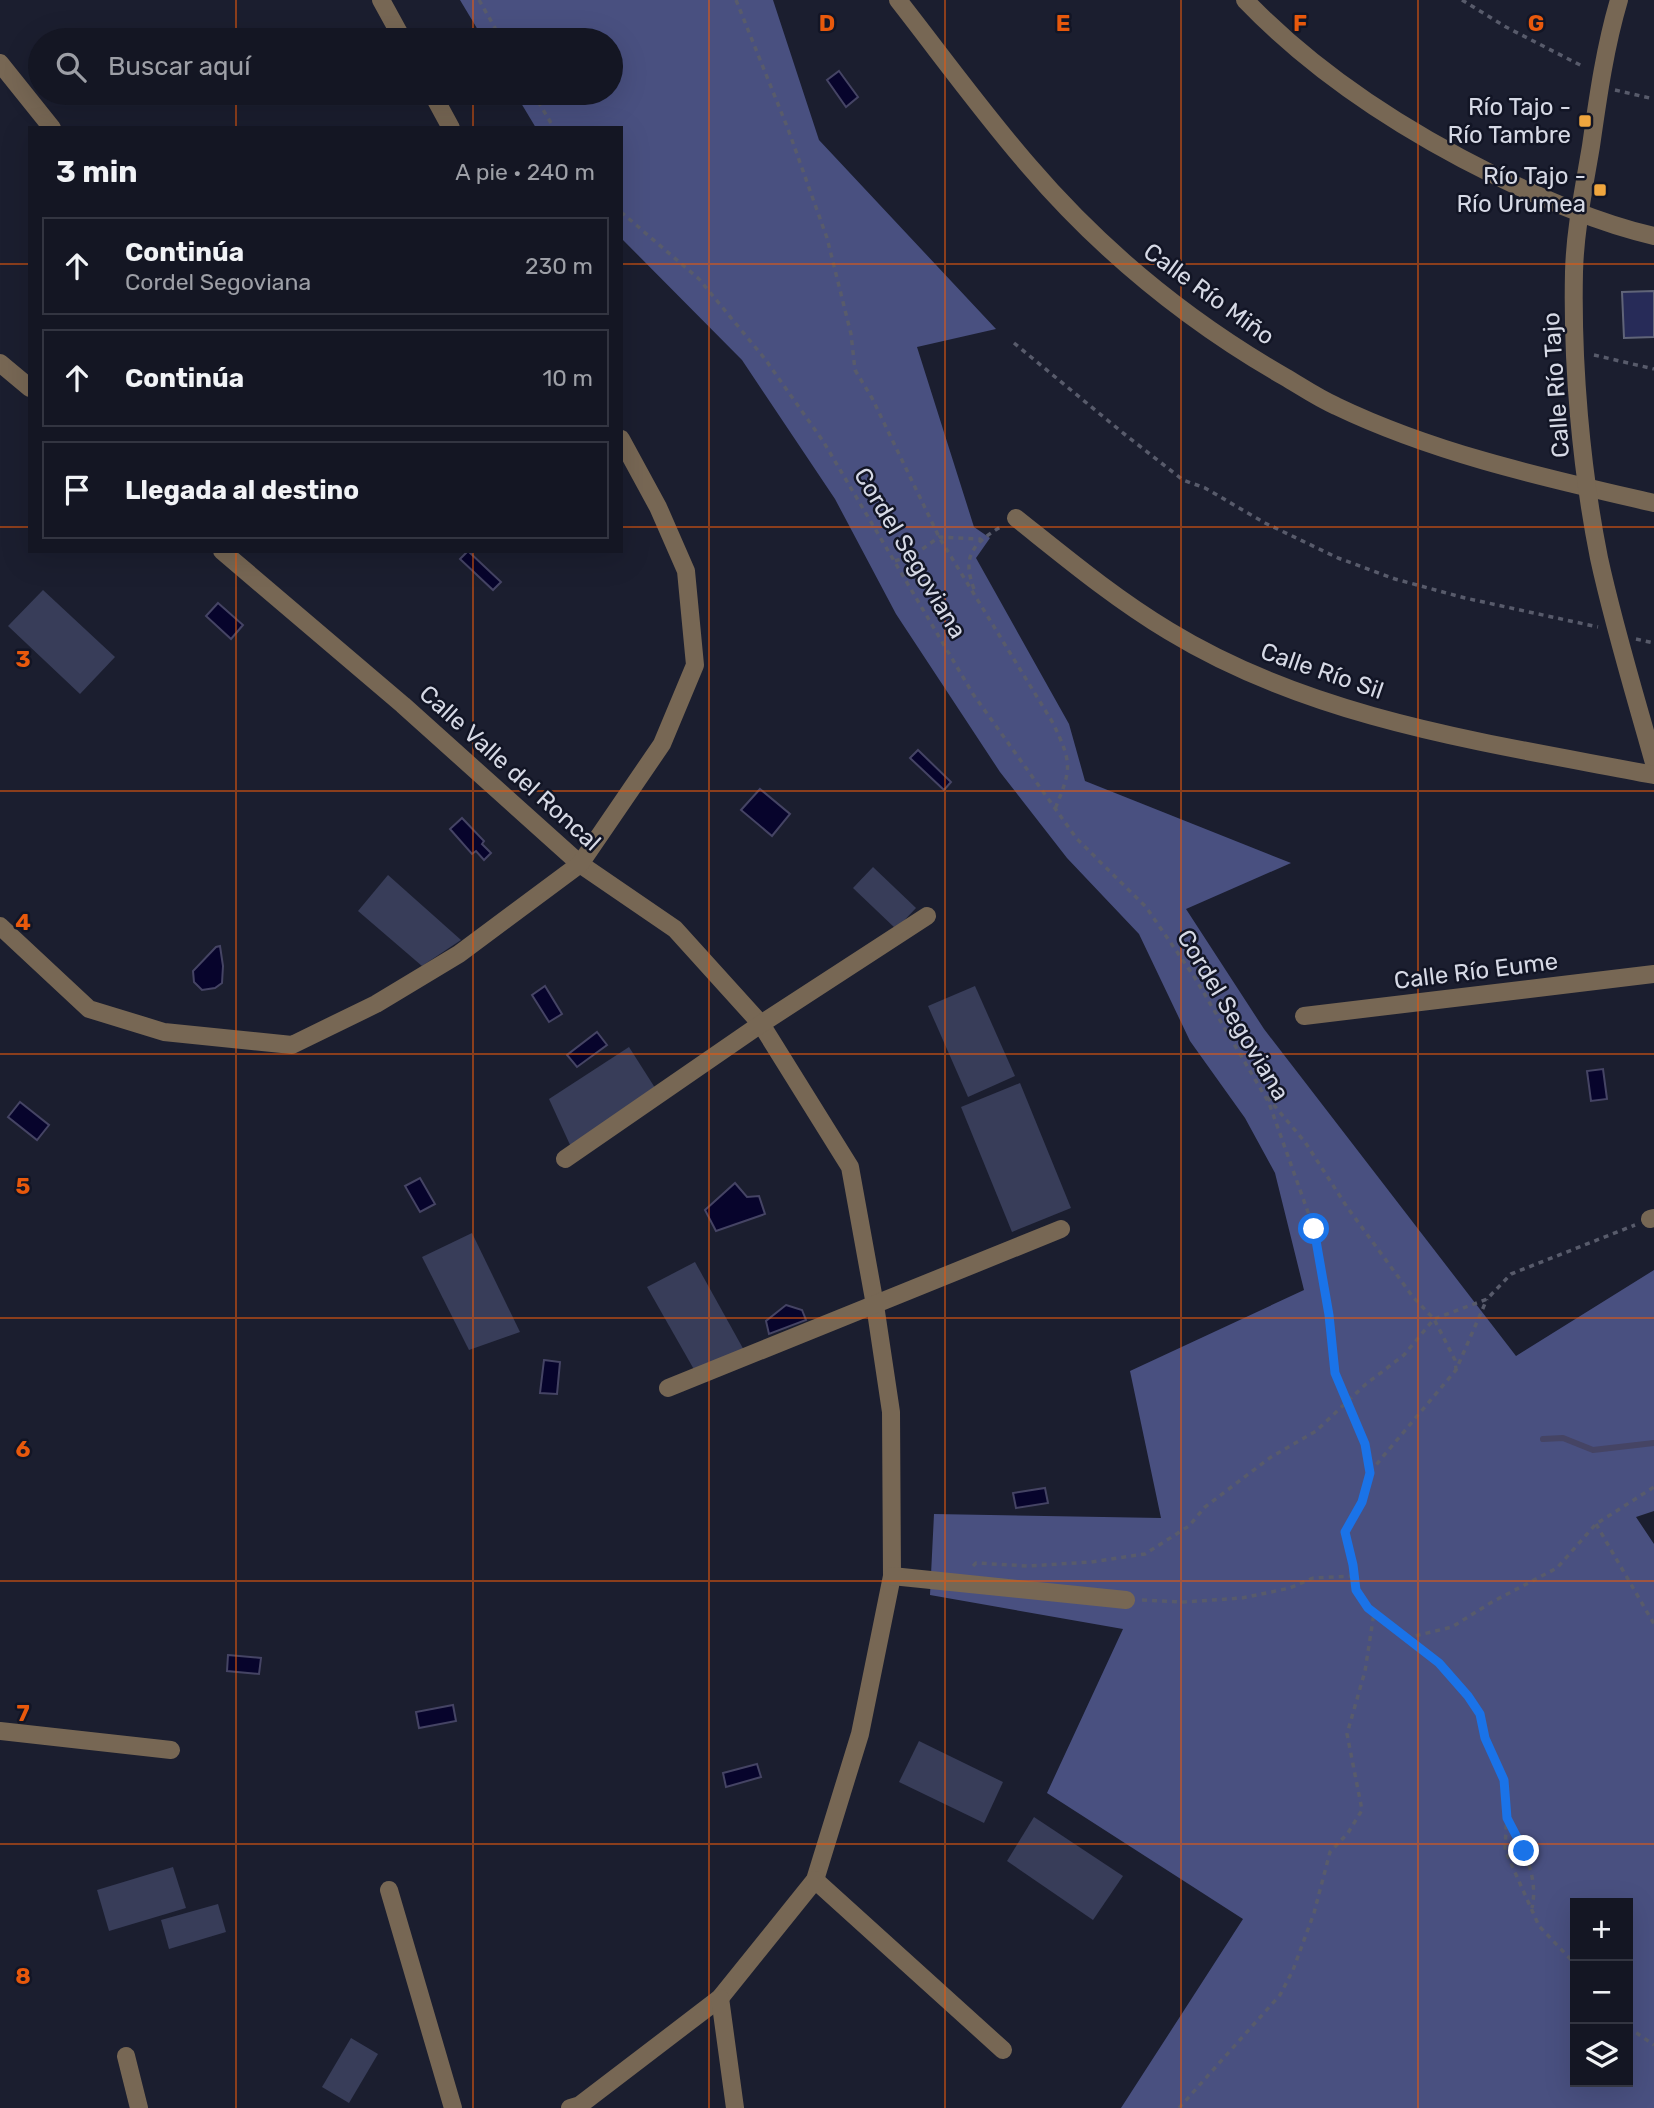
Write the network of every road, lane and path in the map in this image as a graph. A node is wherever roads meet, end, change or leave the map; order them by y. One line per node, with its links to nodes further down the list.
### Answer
1 (381, 0): 8 (street)
2 (479, 0): 9 (path)
3 (736, 0): 32 (path)
4 (898, 0): 29 (street, Calle Río Miño)
5 (1245, 0): 21 (street)
6 (1462, 0): 11 (path)
7 (1619, 0): 11 (street, Calle Río Tajo)
8 (396, 28)
9 (495, 28)
10 (0, 62): 12 (street)
11 (1601, 80): 13 (path); 21 (street, Calle Río Tajo)
12 (28, 98)
13 (1654, 99)
14 (34, 105): 17 (street)
15 (439, 105): 18 (street)
16 (540, 105): 19 (path)
17 (50, 126)
18 (450, 126)
19 (553, 126)
20 (623, 214): 35 (path, Cordel Segoviana)
21 (1580, 214): 22 (street); 24 (street, Calle Río Tajo)
22 (1654, 236)
23 (1014, 344): 37 (path)
24 (1575, 350): 26 (path); 29 (street, Calle Río Tajo)
25 (0, 363): 27 (street)
26 (1654, 369)
27 (28, 386)
28 (623, 443): 41 (street)
29 (1587, 487): 30 (street, Calle Río Miño); 37 (street, Calle Río Tajo)
30 (1654, 503)
31 (1016, 518): 33 (path); 39 (street, Calle Río Sil)
32 (939, 537): 33 (path); 35 (path); 36 (path)
33 (981, 539): 36 (path)
34 (224, 553): 41 (street, Calle Valle del Roncal)
35 (894, 561): 40 (path, Cordel Segoviana)
36 (975, 593): 40 (path)
37 (1618, 635): 38 (street, Calle Río Tajo)
38 (1654, 763)
39 (1654, 775)
40 (1055, 809): 47 (path, Cordel Segoviana)
41 (580, 864): 43 (street); 46 (street, Calle Valle del Roncal)
42 (927, 916): 46 (street)
43 (0, 926)
44 (1654, 974): 45 (street, Calle Río Eume)
45 (1304, 1016)
46 (761, 1024): 48 (street); 52 (street, Calle Valle del Roncal)
47 (1259, 1087): 53 (path); 56 (path, Cordel Segoviana)
48 (565, 1158)
49 (1652, 1218): 51 (path)
50 (1061, 1229): 52 (street)
51 (1487, 1298): 53 (path); 54 (path)
52 (875, 1305): 55 (street); 60 (street, Calle Valle del Roncal)
53 (1434, 1319): 54 (path); 56 (path)
54 (1456, 1370): 57 (path)
55 (668, 1388)
56 (1348, 1400): 57 (path, Cordel Segoviana); 62 (path)
57 (1370, 1473): 61 (path, Cordel Segoviana)
58 (1654, 1487): 59 (path)
59 (1596, 1524): 65 (path); 66 (path)
60 (892, 1576): 62 (street); 70 (street, Calle Valle del Roncal)
61 (1352, 1576): 63 (path); 64 (path, Cordel Segoviana)
62 (955, 1582): 63 (street)
63 (1126, 1600)
64 (1374, 1613): 66 (path, Cordel Segoviana); 83 (path)
65 (1654, 1624)
66 (1406, 1638): 69 (path, Cordel Segoviana)
67 (0, 1731): 68 (street)
68 (171, 1750)
69 (1507, 1818): 72 (path, Cordel Segoviana); 72 (path)
70 (815, 1880): 74 (street, Calle Valle del Roncal); 77 (street)
71 (389, 1890): 80 (street)
72 (1531, 1908): 73 (path, Cordel Segoviana)
73 (1572, 1961)
74 (720, 1998): 81 (street, Calle Valle del Roncal); 82 (street)
75 (1633, 2030): 76 (path)
76 (1654, 2045)
77 (1003, 2050)
78 (126, 2056): 79 (street)
79 (139, 2108)
80 (453, 2108)
81 (570, 2108)
82 (735, 2108)
83 (1179, 2108)

